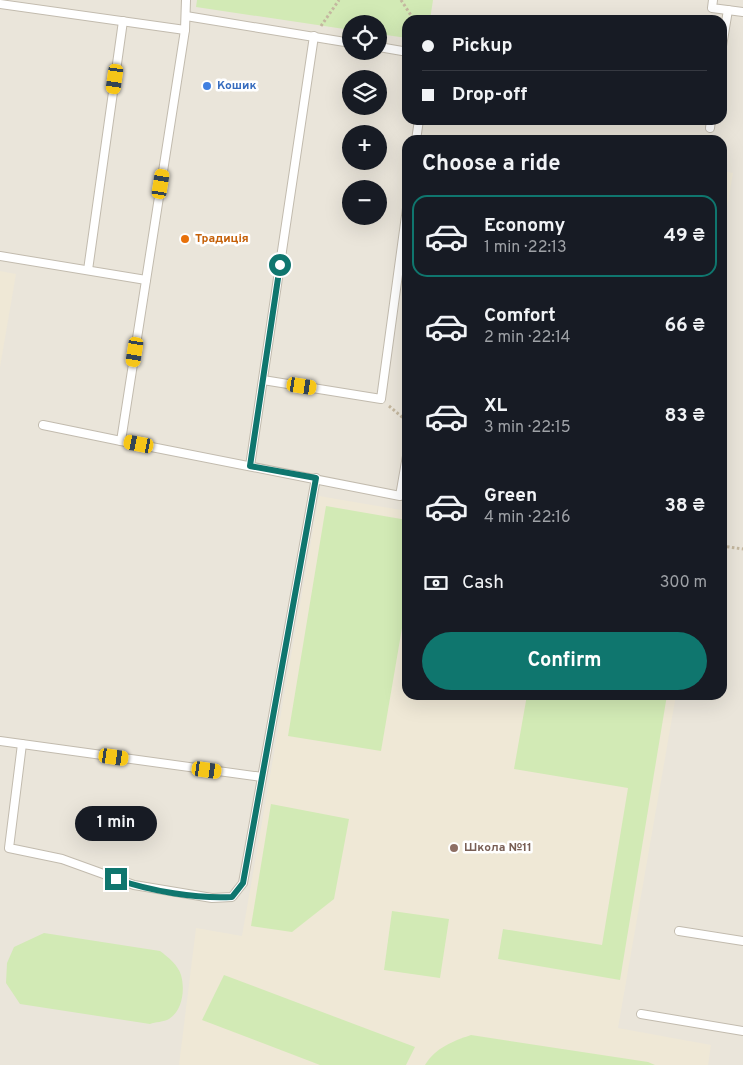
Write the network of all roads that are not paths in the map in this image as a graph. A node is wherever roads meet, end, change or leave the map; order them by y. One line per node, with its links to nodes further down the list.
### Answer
1 (186, 0): 6 (lane)
2 (713, 0): 4 (lane)
3 (0, 4): 8 (lane)
4 (728, 10): 5 (lane); 7 (lane)
5 (743, 12)
6 (186, 16): 9 (lane); 10 (lane)
7 (727, 16)
8 (124, 21): 9 (lane); 16 (lane)
9 (185, 30): 17 (lane)
10 (314, 36): 11 (lane); 18 (lane)
11 (342, 41)
12 (387, 48): 13 (lane)
13 (402, 51)
14 (402, 246): 18 (lane)
15 (0, 256): 16 (lane)
16 (88, 270): 17 (lane)
17 (146, 280): 20 (lane)
18 (263, 380): 21 (lane)
19 (43, 425): 20 (lane)
20 (121, 441): 21 (lane)
21 (250, 466): 22 (lane)
22 (316, 478): 23 (lane); 26 (lane)
23 (402, 484)
24 (0, 741): 25 (lane)
25 (22, 744): 26 (lane); 26 (lane)
26 (262, 777)
27 (678, 931): 28 (lane)
28 (743, 941)
29 (641, 1014): 30 (lane)
30 (743, 1031)

